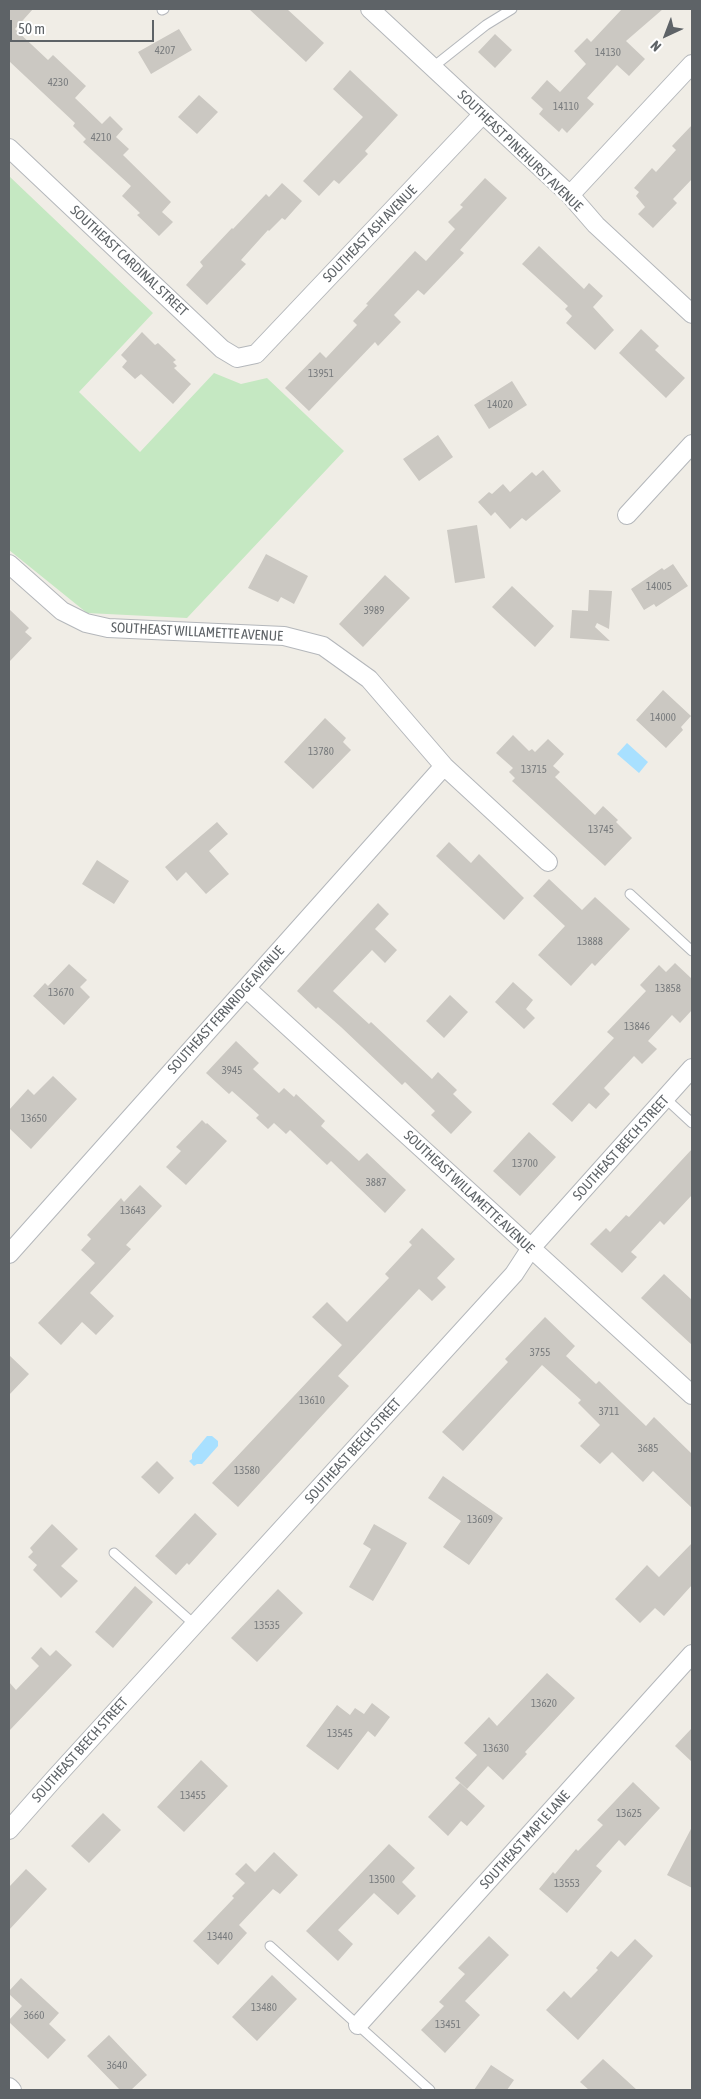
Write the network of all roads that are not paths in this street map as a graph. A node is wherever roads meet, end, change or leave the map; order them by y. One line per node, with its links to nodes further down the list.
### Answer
1 (370, 9): 4 (street, SOUTHEAST PINEHURST AVENUE)
2 (512, 9): 4 (lane)
3 (692, 64): 7 (street)
4 (432, 67): 5 (street, SOUTHEAST PINEHURST AVENUE)
5 (483, 114): 7 (street, SOUTHEAST PINEHURST AVENUE); 9 (street, SOUTHEAST ASH AVENUE)
6 (9, 148): 9 (street, SOUTHEAST CARDINAL STREET)
7 (570, 195): 8 (street, SOUTHEAST PINEHURST AVENUE)
8 (692, 314)
9 (256, 354)
10 (692, 444): 11 (street)
11 (627, 515)
12 (9, 564): 13 (street, SOUTHEAST WILLAMETTE AVENUE)
13 (444, 766): 14 (street, SOUTHEAST WILLAMETTE AVENUE); 17 (street, SOUTHEAST FERNRIDGE AVENUE)
14 (548, 862)
15 (630, 894): 16 (lane)
16 (692, 952)
17 (246, 988): 21 (street, SOUTHEAST WILLAMETTE AVENUE); 22 (street, SOUTHEAST FERNRIDGE AVENUE)
18 (692, 1068): 19 (street, SOUTHEAST BEECH STREET)
19 (665, 1098): 20 (lane); 21 (street, SOUTHEAST BEECH STREET)
20 (692, 1123)
21 (531, 1248): 23 (street, SOUTHEAST WILLAMETTE AVENUE); 25 (street, SOUTHEAST BEECH STREET)
22 (9, 1254)
23 (692, 1395)
24 (114, 1553): 25 (lane)
25 (194, 1624): 27 (street, SOUTHEAST BEECH STREET)
26 (692, 1654): 29 (street, SOUTHEAST MAPLE LANE)
27 (9, 1830)
28 (270, 1946): 29 (lane)
29 (358, 2025): 32 (lane)
30 (9, 2087): 31 (street)
31 (12, 2090)
32 (430, 2090)

